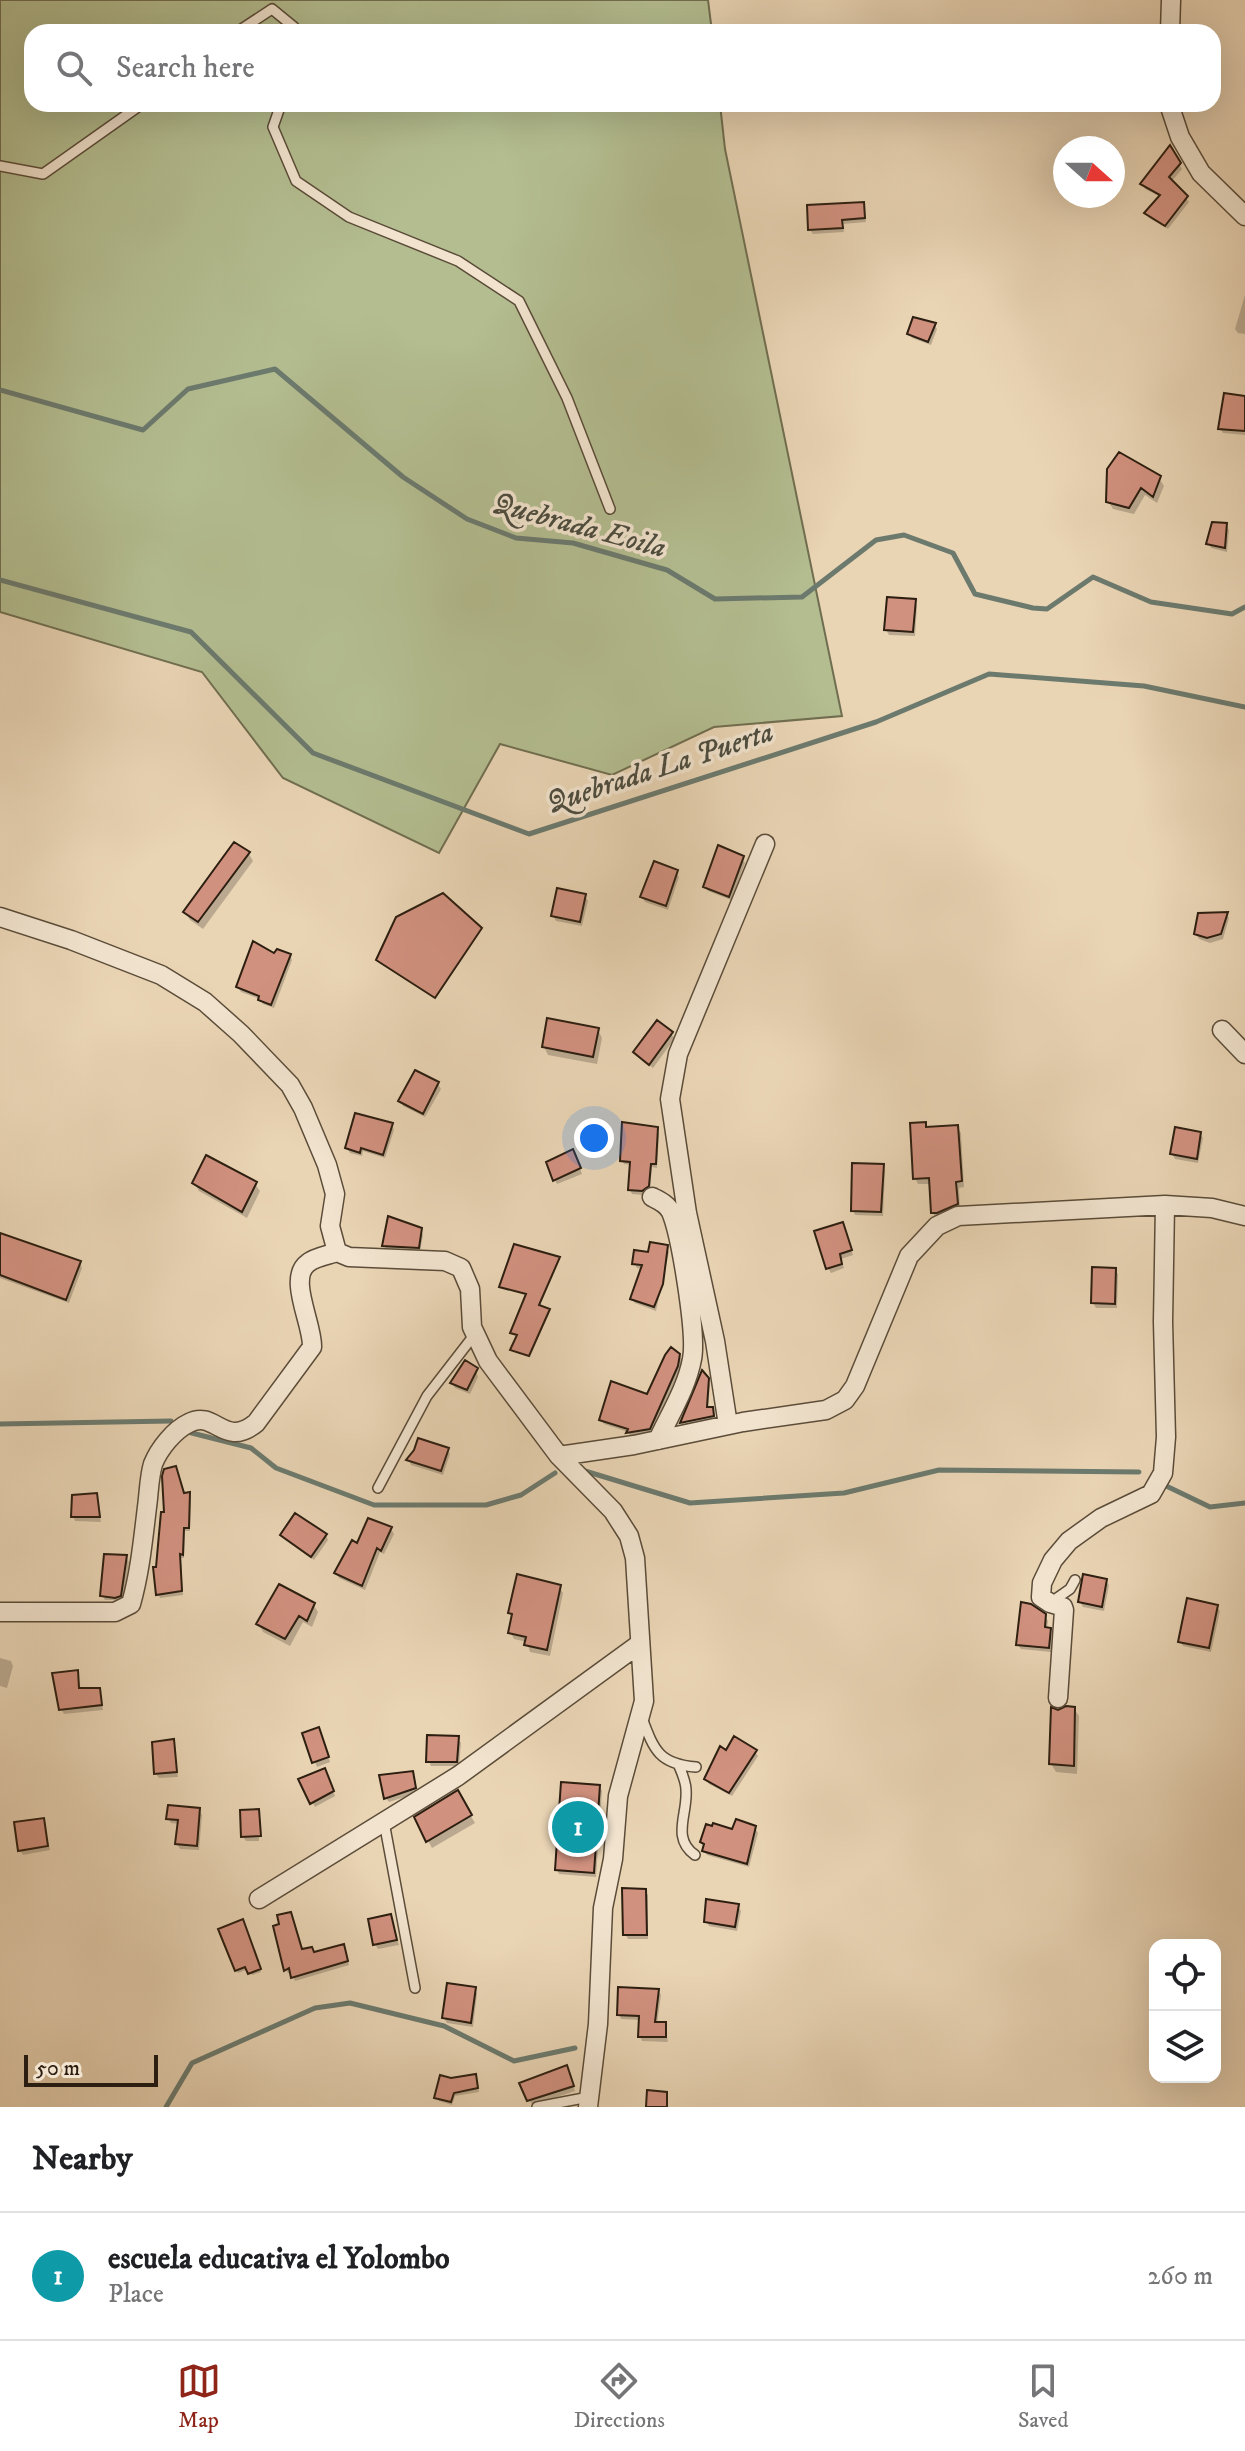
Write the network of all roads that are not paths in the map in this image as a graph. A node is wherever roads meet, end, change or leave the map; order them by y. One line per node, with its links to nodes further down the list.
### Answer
1 (1171, 0): 4 (street)
2 (249, 24): 3 (lane)
3 (290, 24)
4 (1170, 24)
5 (131, 112): 8 (lane)
6 (278, 112): 10 (lane)
7 (1172, 112): 9 (street)
8 (0, 166)
9 (1245, 216)
10 (610, 509)
11 (765, 844): 20 (street)
12 (0, 917): 18 (street)
13 (1222, 1030): 14 (street)
14 (1245, 1054)
15 (652, 1197): 21 (street)
16 (1165, 1205): 17 (street); 20 (street); 25 (street)
17 (1245, 1216)
18 (337, 1252): 19 (street); 26 (street)
19 (475, 1334): 22 (street); 23 (lane)
20 (728, 1425): 21 (street)
21 (658, 1440): 22 (street)
22 (559, 1456): 27 (street)
23 (378, 1488)
24 (1075, 1580): 25 (lane)
25 (1050, 1603): 28 (street)
26 (0, 1612)
27 (638, 1645): 29 (street); 32 (street)
28 (1058, 1698)
29 (641, 1715): 30 (lane); 36 (street)
30 (679, 1766): 31 (lane); 33 (lane)
31 (696, 1767)
32 (384, 1822): 34 (street); 35 (lane)
33 (695, 1855)
34 (259, 1899)
35 (415, 1988)
36 (588, 2102): 37 (lane)
37 (537, 2107)

